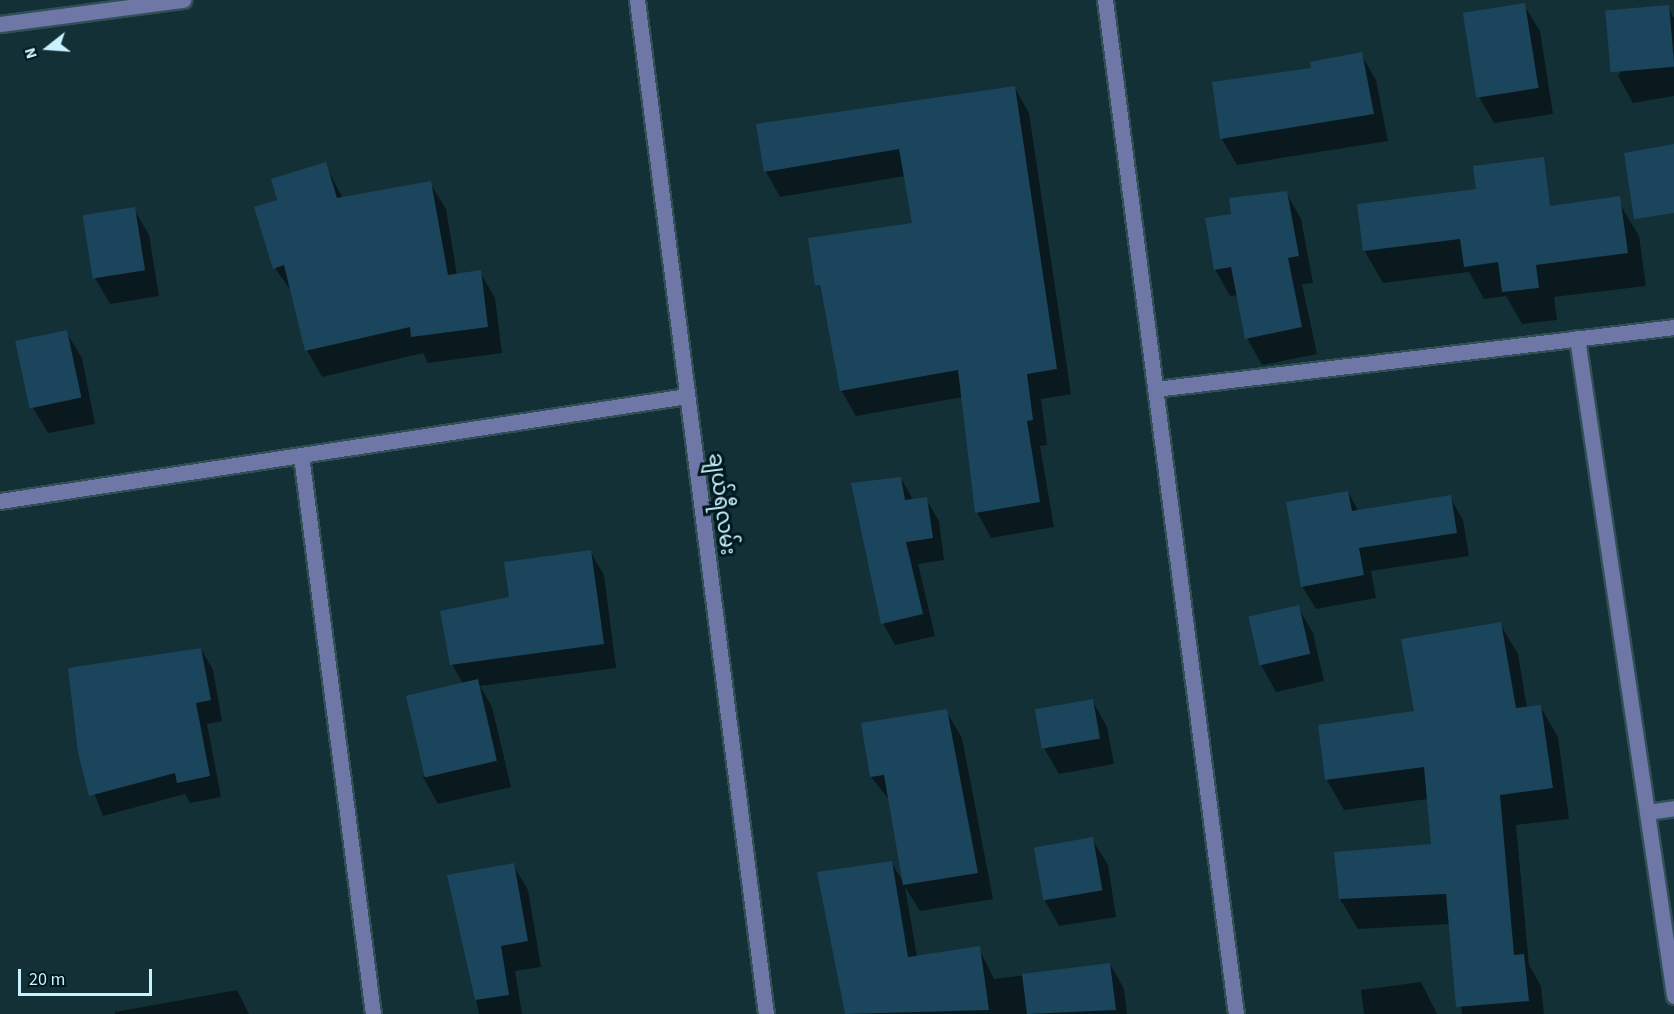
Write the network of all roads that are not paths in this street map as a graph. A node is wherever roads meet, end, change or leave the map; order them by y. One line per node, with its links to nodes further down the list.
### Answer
1 (183, 0): 4 (street)
2 (637, 0): 8 (street, ချယ်ရီလမ်း)
3 (1105, 0): 7 (street)
4 (0, 24)
5 (1674, 327): 6 (street)
6 (1577, 338): 7 (street); 12 (street)
7 (1155, 389): 16 (street)
8 (687, 396): 9 (street); 15 (street, ချယ်ရီလမ်း)
9 (302, 455): 10 (street); 14 (street)
10 (0, 501)
11 (1674, 808): 12 (street)
12 (1647, 812): 13 (street)
13 (1674, 996)
14 (374, 1014)
15 (766, 1014)
16 (1236, 1014)

